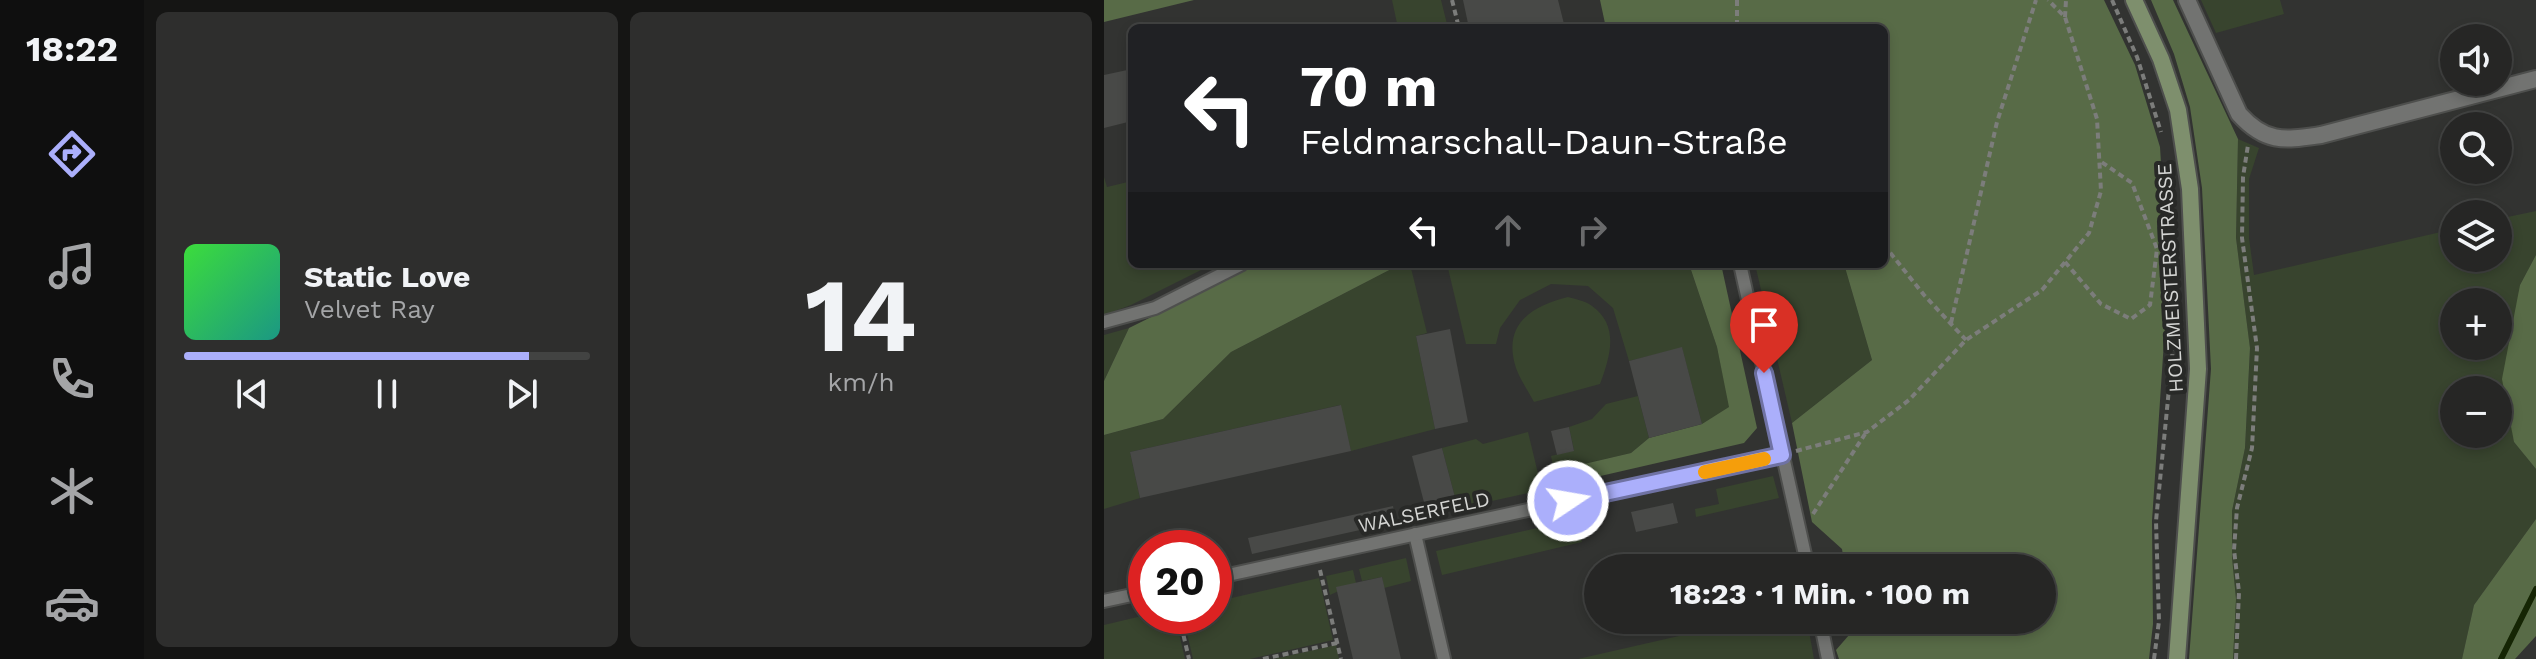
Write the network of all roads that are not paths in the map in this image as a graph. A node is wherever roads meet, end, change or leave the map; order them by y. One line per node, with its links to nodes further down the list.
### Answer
1 (2134, 0): 16 (street, HOLZMEISTERSTRASSE)
2 (2187, 0): 3 (street)
3 (2536, 79)
4 (1234, 268): 6 (lane)
5 (1741, 268): 7 (lane)
6 (1104, 322)
7 (1782, 455): 8 (lane, WALSERFELD); 9 (lane)
8 (1415, 534): 10 (lane, WALSERFELD); 14 (lane)
9 (1805, 554)
10 (1232, 574)
11 (1128, 596): 12 (lane)
12 (1104, 601)
13 (1823, 634): 15 (lane)
14 (1444, 659)
15 (1828, 659)
16 (2177, 659)

